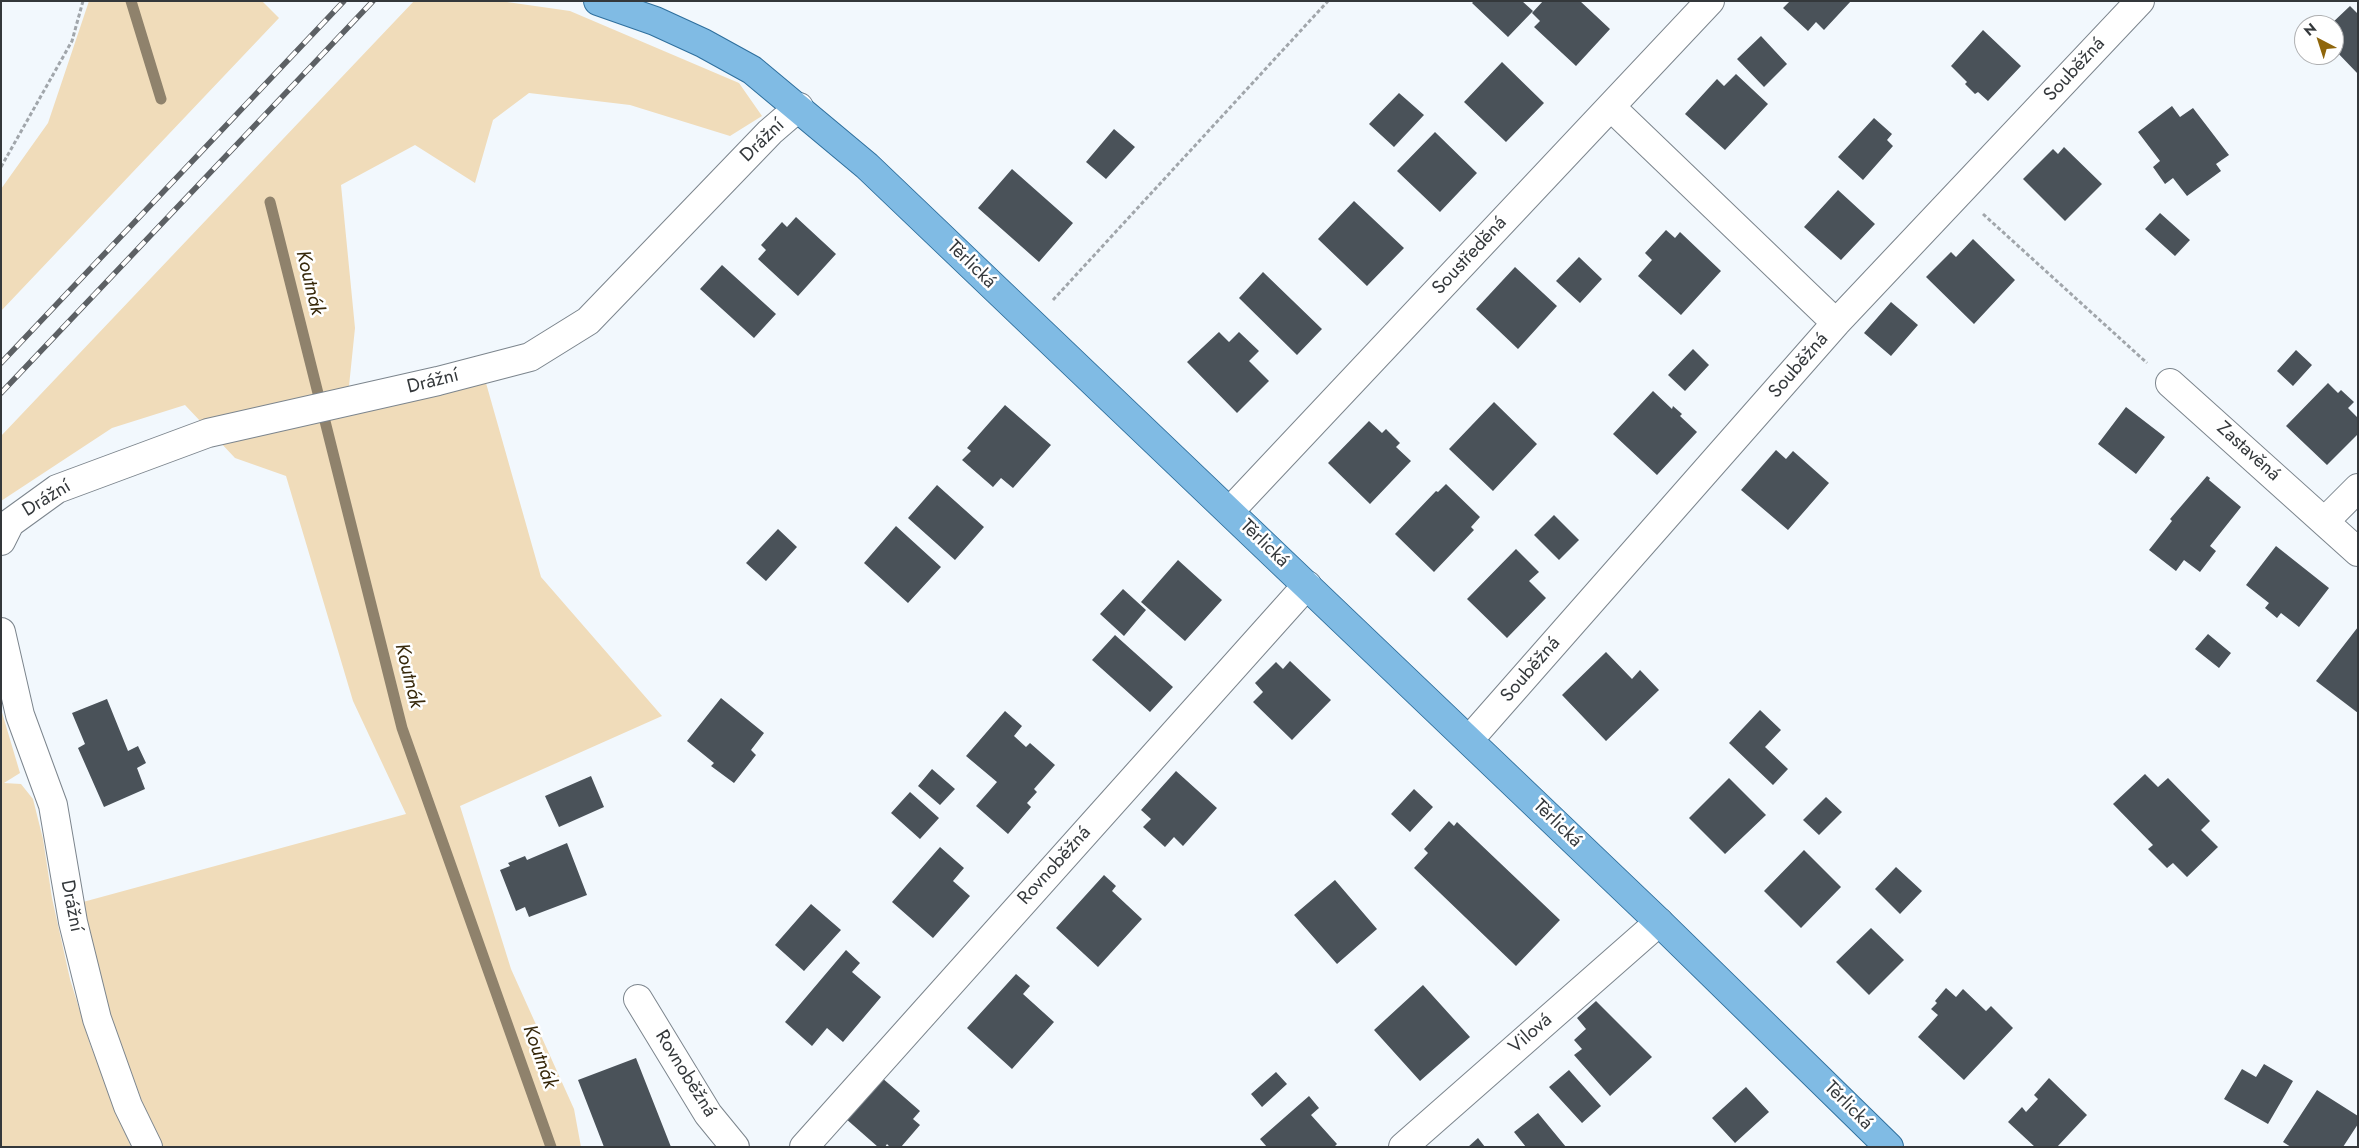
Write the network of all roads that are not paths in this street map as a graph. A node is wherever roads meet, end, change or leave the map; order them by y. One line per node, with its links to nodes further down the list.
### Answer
1 (598, 1): 4 (main road, Těrlická)
2 (1710, 1): 5 (street, Soustředěná)
3 (2140, 1): 6 (street, Souběžná)
4 (799, 107): 9 (main road, Těrlická); 11 (street, Drážní)
5 (1611, 107): 6 (street); 9 (street, Soustředěná)
6 (1836, 323): 15 (street, Souběžná)
7 (2170, 383): 10 (street, Zastavěná)
8 (2358, 488): 10 (street)
9 (1230, 511): 13 (main road, Těrlická)
10 (2325, 521): 12 (street, Zastavěná)
11 (1, 541)
12 (2358, 552)
13 (1307, 585): 15 (main road, Těrlická); 20 (street, Rovnoběžná)
14 (1, 632): 18 (street, Drážní)
15 (1469, 740): 16 (main road, Těrlická)
16 (1659, 922): 21 (street, Vilová); 22 (main road, Těrlická)
17 (638, 999): 19 (street, Rovnoběžná)
18 (148, 1147)
19 (735, 1147)
20 (804, 1147)
21 (1403, 1147)
22 (1889, 1147)

